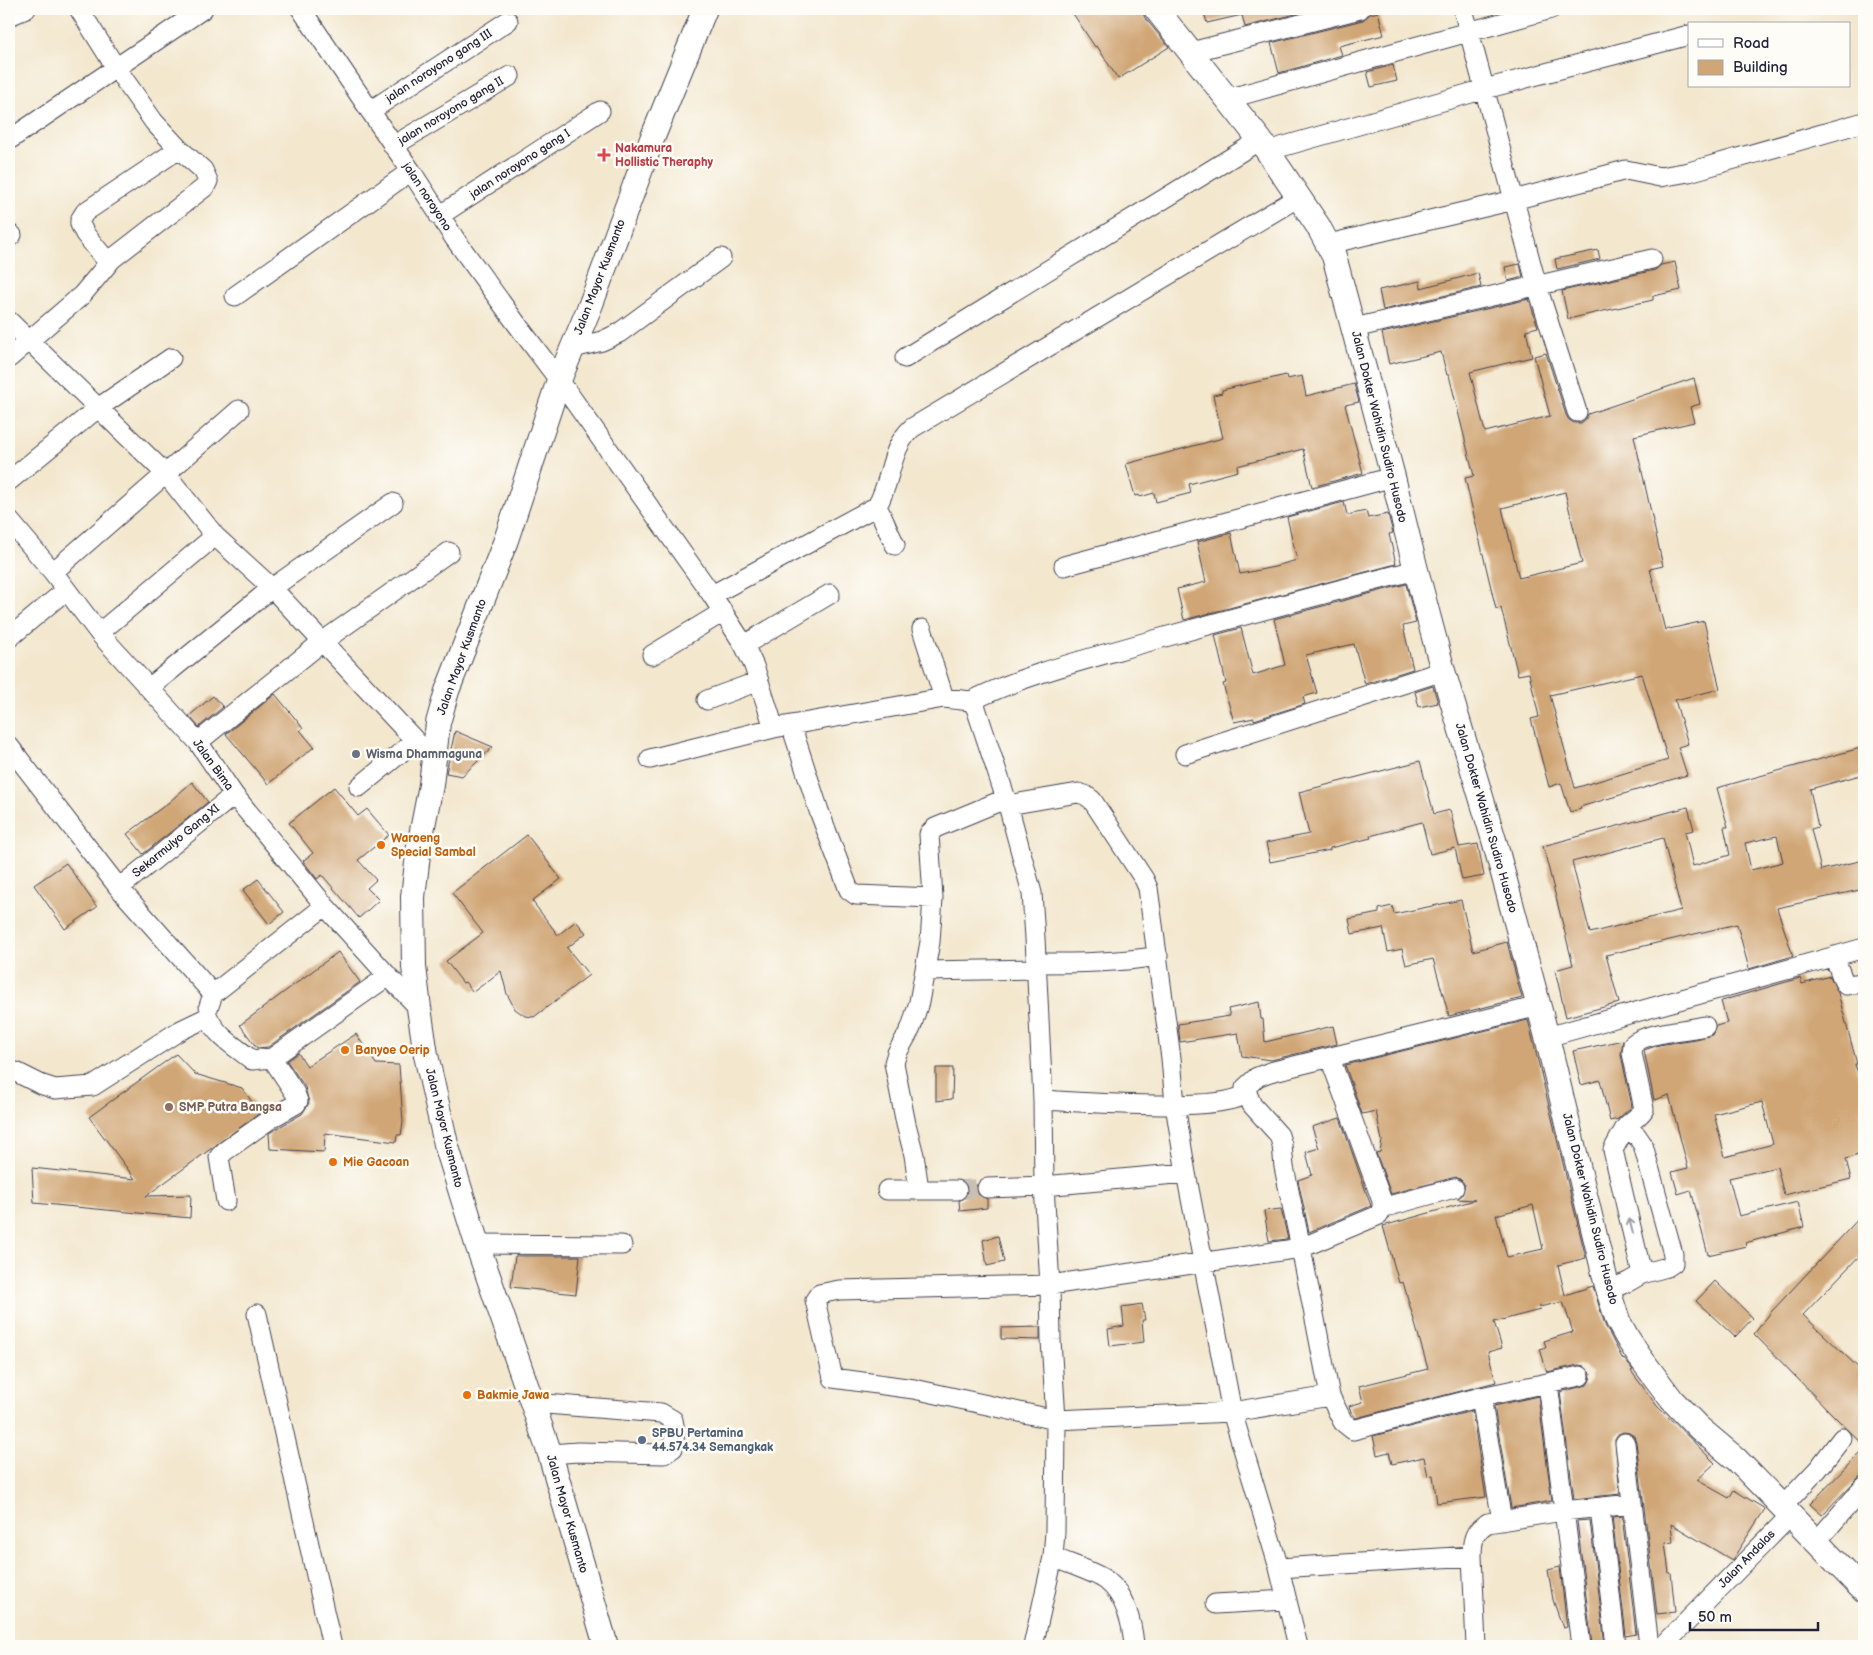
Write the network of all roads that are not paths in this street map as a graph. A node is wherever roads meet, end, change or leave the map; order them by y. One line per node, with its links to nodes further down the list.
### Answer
1 (26, 9): 10 (street)
2 (79, 9): 15 (street)
3 (203, 9): 15 (street)
4 (301, 9): 19 (street, jalan noroyono)
5 (705, 9): 39 (main road, Jalan Mayor Kusmanto)
6 (1156, 9): 14 (main road, Jalan Dokter Wahidin Sudiro Husodo)
7 (1360, 9): 14 (street)
8 (1462, 9): 12 (street)
9 (1551, 9): 12 (street)
10 (9, 16)
11 (508, 21): 19 (street, jalan noroyono gang III)
12 (1470, 31): 17 (street); 18 (street)
13 (1688, 35): 17 (street)
14 (1191, 52): 18 (main road, Jalan Dokter Wahidin Sudiro Husodo)
15 (116, 68): 22 (street); 25 (street)
16 (510, 76): 23 (street, jalan noroyono gang II)
17 (1484, 89): 24 (street); 28 (street)
18 (1227, 99): 24 (main road, Jalan Dokter Wahidin Sudiro Husodo)
19 (370, 110): 23 (street, jalan noroyono)
20 (600, 111): 29 (street, jalan noroyono gang I)
21 (1864, 122): 28 (street)
22 (9, 140)
23 (393, 146): 26 (street, jalan noroyono)
24 (1263, 146): 27 (main road, Jalan Dokter Wahidin Sudiro Husodo); 42 (street)
25 (179, 149): 32 (street); 32 (street)
26 (411, 171): 29 (street, jalan noroyono); 35 (street)
27 (1297, 198): 30 (main road, Jalan Dokter Wahidin Sudiro Husodo); 51 (street)
28 (1514, 200): 30 (street); 34 (street)
29 (439, 216): 43 (street, jalan noroyono)
30 (1329, 244): 37 (main road, Jalan Dokter Wahidin Sudiro Husodo)
31 (721, 258): 39 (street)
32 (112, 259): 38 (street)
33 (1652, 259): 34 (street)
34 (1537, 286): 37 (street); 46 (street)
35 (235, 296)
36 (9, 321): 38 (street)
37 (1354, 328): 48 (main road, Jalan Dokter Wahidin Sudiro Husodo)
38 (29, 342): 40 (street); 44 (street)
39 (572, 348): 43 (main road, Jalan Mayor Kusmanto)
40 (9, 358)
41 (171, 358): 44 (street)
42 (905, 358)
43 (560, 380): 62 (street, jalan noroyono); 80 (main road, Jalan Mayor Kusmanto)
44 (98, 408): 47 (street); 49 (street)
45 (239, 410): 47 (street)
46 (1577, 412)
47 (166, 474): 53 (street); 58 (street)
48 (1393, 477): 56 (street); 57 (main road, Jalan Dokter Wahidin Sudiro Husodo)
49 (9, 481)
50 (393, 503): 59 (street)
51 (877, 506): 54 (street); 62 (street)
52 (9, 520): 58 (street, Jalan Bima)
53 (215, 536): 59 (street); 65 (street)
54 (895, 545)
55 (449, 552): 67 (street)
56 (1064, 566)
57 (1416, 570): 70 (main road, Jalan Dokter Wahidin Sudiro Husodo); 75 (street)
58 (53, 572): 60 (street, Jalan Bima)
59 (272, 588): 67 (street); 72 (street)
60 (66, 590): 65 (street, Jalan Bima); 66 (street)
61 (830, 594): 68 (street)
62 (712, 595): 63 (street, jalan noroyono)
63 (723, 612): 68 (street, jalan noroyono); 69 (street)
64 (922, 629): 73 (street)
65 (100, 633): 72 (street, Jalan Bima)
66 (9, 638)
67 (322, 642): 77 (street); 78 (street)
68 (744, 645): 71 (street, jalan noroyono)
69 (652, 656)
70 (1444, 671): 81 (street); 97 (main road, Jalan Dokter Wahidin Sudiro Husodo)
71 (759, 681): 74 (street); 76 (street, jalan noroyono)
72 (149, 688): 78 (street, Jalan Bima)
73 (944, 698): 75 (street); 76 (street)
74 (707, 700)
75 (971, 701): 85 (street)
76 (783, 727): 82 (street); 87 (street, jalan noroyono)
77 (415, 741): 80 (street); 83 (street)
78 (198, 742): 84 (street, Jalan Bima)
79 (9, 746): 86 (street)
80 (435, 754): 98 (main road, Jalan Mayor Kusmanto)
81 (1185, 754)
82 (650, 759)
83 (360, 787)
84 (234, 795): 86 (street, Sekarmulyo Gang XI); 88 (street, Jalan Bima)
85 (1006, 802): 87 (street); 90 (street); 92 (street)
86 (118, 888): 96 (street)
87 (933, 898): 93 (street)
88 (325, 906): 94 (street, Jalan Bima); 96 (street)
89 (1864, 948): 91 (street)
90 (1158, 956): 92 (street); 109 (street)
91 (1834, 956): 95 (street); 99 (street)
92 (1035, 966): 93 (street); 108 (street)
93 (925, 971): 115 (street)
94 (388, 976): 98 (street, Jalan Bima); 104 (street)
95 (1864, 983)
96 (213, 994): 100 (street)
97 (1539, 1006): 102 (main road, Jalan Dokter Wahidin Sudiro Husodo); 105 (street)
98 (419, 1008): 120 (main road, Jalan Mayor Kusmanto)
99 (1634, 1014): 102 (street); 103 (street)
100 (208, 1017): 104 (street); 106 (street)
101 (1706, 1026): 103 (street)
102 (1547, 1037): 126 (main road, Jalan Dokter Wahidin Sudiro Husodo)
103 (1641, 1039): 110 (street)
104 (272, 1058): 118 (street)
105 (1330, 1058): 107 (street); 119 (street)
106 (9, 1072)
107 (1246, 1088): 109 (street); 122 (street)
108 (1043, 1100): 109 (street); 112 (street)
109 (1175, 1105): 111 (street)
110 (1625, 1128): 124 (street, one-way to 110); 124 (street)
111 (1186, 1173): 112 (street); 123 (street)
112 (1044, 1186): 113 (street); 125 (street)
113 (987, 1188)
114 (1454, 1188): 119 (street)
115 (919, 1189): 116 (street); 117 (street)
116 (886, 1190)
117 (957, 1190)
118 (226, 1201)
119 (1382, 1208): 122 (street)
120 (477, 1244): 121 (street); 132 (main road, Jalan Mayor Kusmanto)
121 (622, 1245)
122 (1301, 1248): 123 (street); 130 (street)
123 (1204, 1264): 125 (street); 133 (street)
124 (1642, 1274): 126 (street)
125 (1050, 1285): 134 (street); 134 (street)
126 (1608, 1290): 142 (main road, Jalan Dokter Wahidin Sudiro Husodo)
127 (257, 1314): 152 (street)
128 (1580, 1376): 129 (street)
129 (1548, 1382): 131 (street); 141 (street)
130 (1330, 1396): 131 (street); 133 (street)
131 (1482, 1396): 143 (street)
132 (533, 1403): 137 (main road, Jalan Mayor Kusmanto); 137 (street)
133 (1232, 1412): 134 (street); 147 (street)
134 (1056, 1420): 146 (street)
135 (1842, 1438): 142 (street, Jalan Andalas)
136 (1625, 1443): 139 (street)
137 (550, 1454): 153 (main road, Jalan Mayor Kusmanto)
138 (1864, 1487): 144 (street)
139 (1632, 1504): 140 (street); 159 (street)
140 (1600, 1508): 141 (street); 158 (street)
141 (1563, 1511): 143 (street); 157 (street)
142 (1786, 1511): 144 (main road, Jalan Dokter Wahidin Sudiro Husodo); 160 (street, Jalan Andalas)
143 (1502, 1522): 145 (street)
144 (1816, 1542): 148 (main road, Jalan Dokter Wahidin Sudiro Husodo)
145 (1472, 1556): 147 (street); 156 (street)
146 (1052, 1563): 151 (street); 154 (street)
147 (1279, 1568): 149 (street)
148 (1864, 1591)
149 (1285, 1600): 150 (street); 155 (street)
150 (1215, 1604)
151 (1134, 1644)
152 (332, 1646)
153 (606, 1646)
154 (1033, 1646)
155 (1298, 1646)
156 (1476, 1646)
157 (1581, 1646)
158 (1616, 1646)
159 (1648, 1646)
160 (1663, 1646)

